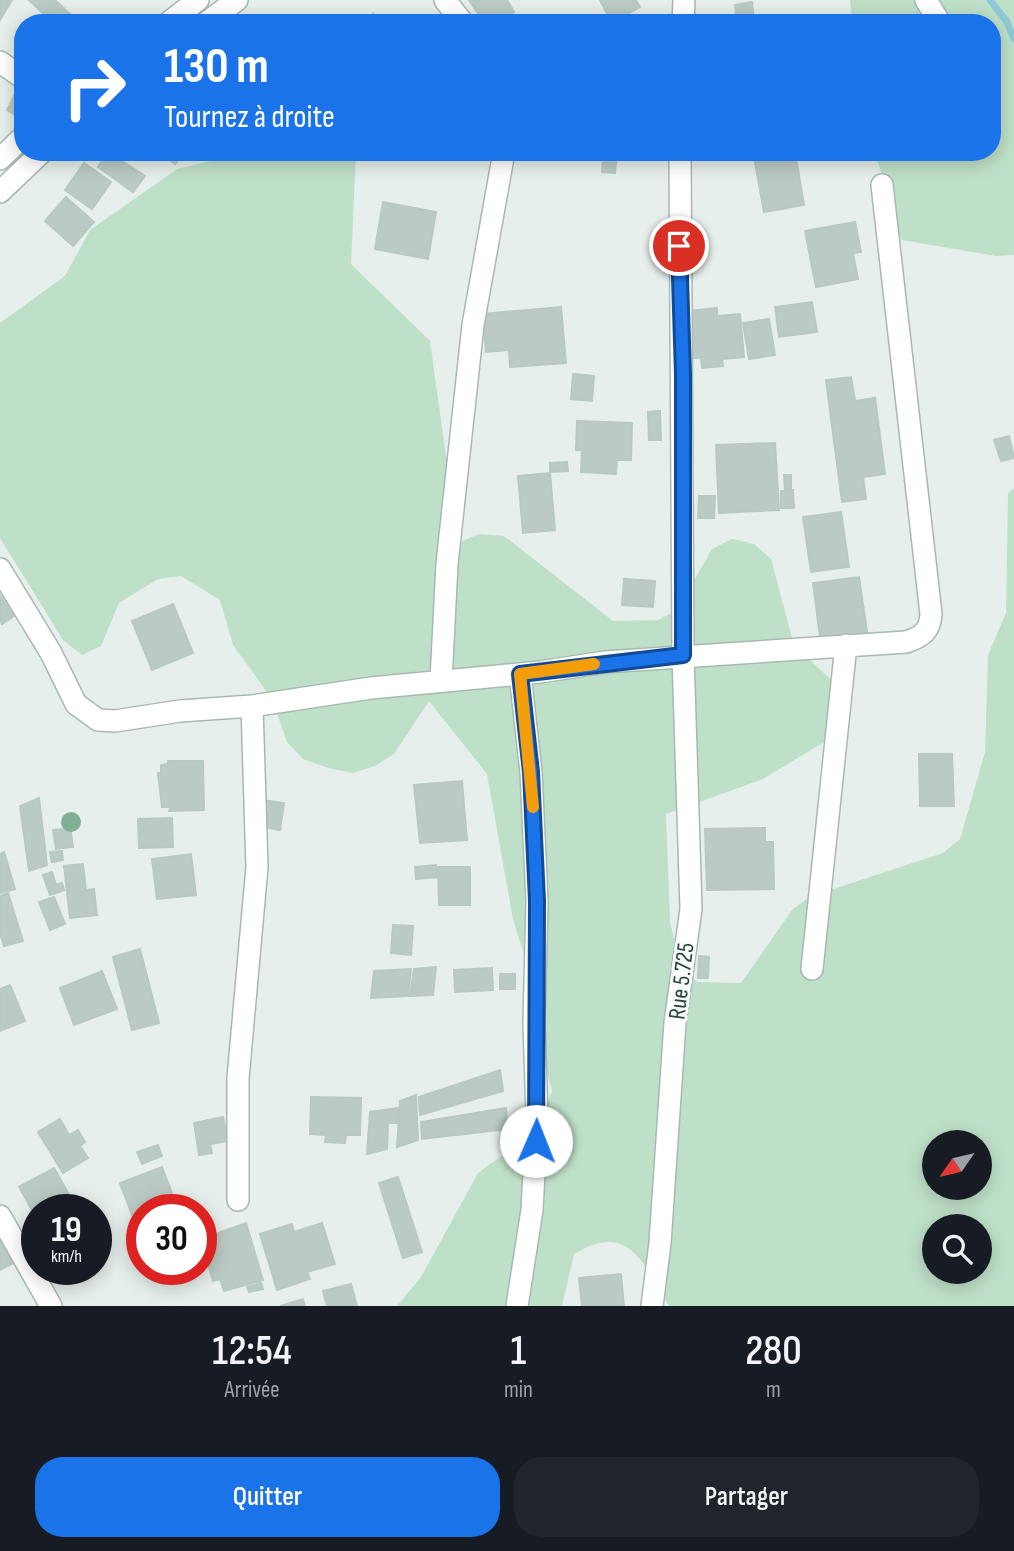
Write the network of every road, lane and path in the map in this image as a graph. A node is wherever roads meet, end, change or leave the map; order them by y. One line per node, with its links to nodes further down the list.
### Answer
1 (198, 0): 4 (street)
2 (237, 0): 5 (street)
3 (445, 0): 6 (street)
4 (171, 13)
5 (218, 14)
6 (456, 14)
7 (14, 146): 8 (street)
8 (0, 159)
9 (33, 161): 13 (street)
10 (502, 161): 18 (street)
11 (680, 161): 16 (street, Rue 5.725)
12 (882, 186): 15 (street)
13 (0, 192)
14 (0, 569): 19 (street)
15 (846, 645): 16 (street); 20 (street)
16 (683, 655): 17 (street); 25 (street, Rue 5.725)
17 (520, 674): 18 (street); 24 (street)
18 (441, 681): 19 (street)
19 (252, 706): 21 (street)
20 (812, 970)
21 (238, 1200)
22 (0, 1216): 23 (street)
23 (51, 1306)
24 (517, 1306)
25 (652, 1306)

